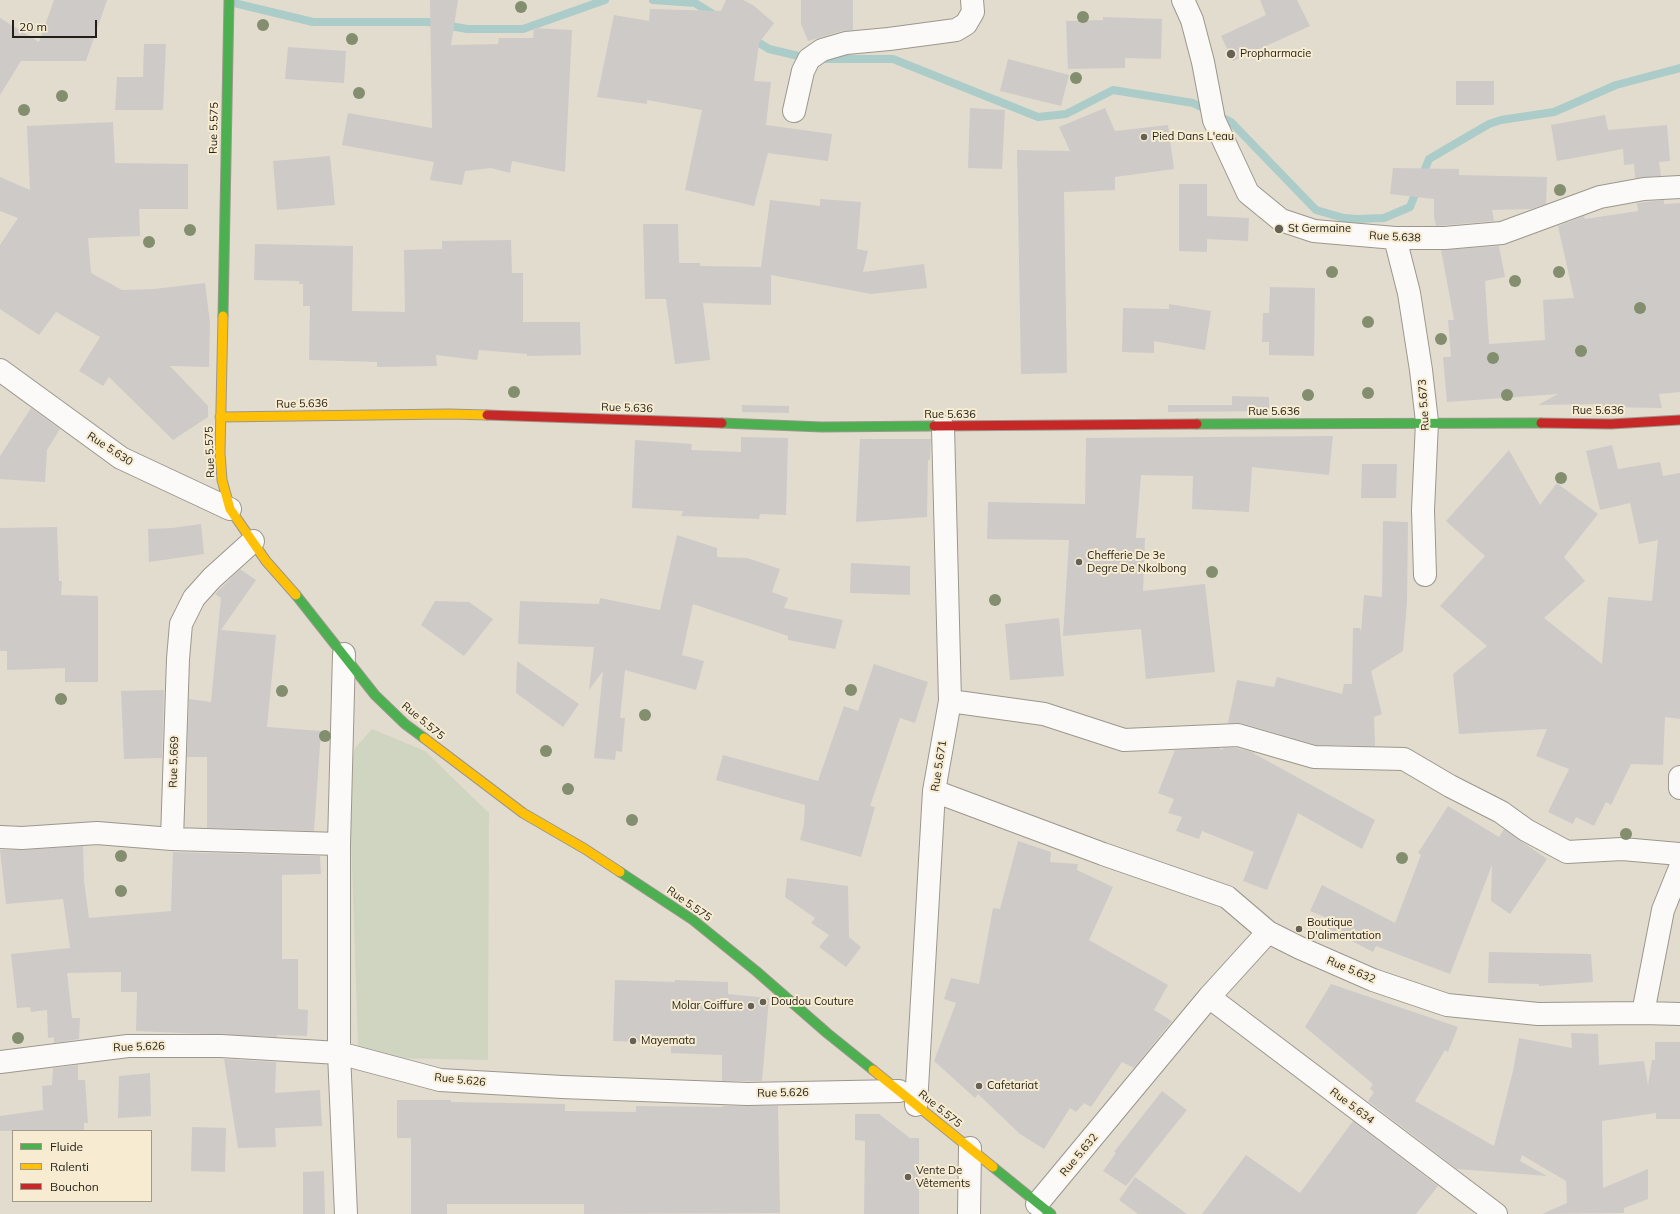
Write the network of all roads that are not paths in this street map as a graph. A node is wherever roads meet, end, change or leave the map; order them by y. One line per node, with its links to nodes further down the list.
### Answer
1 (229, 0): 8 (street, Rue 5.575)
2 (972, 0): 4 (street)
3 (1183, 0): 6 (street, Rue 5.638)
4 (794, 111)
5 (1680, 187): 6 (street, Rue 5.638)
6 (1395, 238): 10 (street, Rue 5.673)
7 (0, 370): 12 (street, Rue 5.630)
8 (220, 417): 11 (street, Rue 5.636); 12 (street, Rue 5.575)
9 (1680, 420): 10 (street, Rue 5.636)
10 (1427, 422): 11 (street, Rue 5.636); 14 (street, Rue 5.673)
11 (944, 427): 16 (street, Rue 5.671)
12 (230, 510): 13 (street, Rue 5.575)
13 (253, 541): 15 (street, Rue 5.575); 21 (street, Rue 5.669)
14 (1424, 575)
15 (344, 654): 22 (street); 31 (street, Rue 5.575)
16 (950, 701): 19 (street, Rue 5.671); 23 (street)
17 (1680, 777): 18 (street)
18 (1680, 788)
19 (934, 791): 25 (street); 32 (street, Rue 5.671)
20 (0, 837): 21 (street)
21 (172, 839): 22 (street)
22 (339, 844): 29 (street)
23 (1680, 854)
24 (1680, 868): 27 (street)
25 (1268, 932): 26 (street, Rue 5.632); 27 (street, Rue 5.632)
26 (1209, 997): 34 (street, Rue 5.632); 37 (street, Rue 5.634)
27 (1642, 1013): 28 (street, Rue 5.632)
28 (1680, 1014)
29 (339, 1052): 30 (street, Rue 5.626); 31 (street, Rue 5.626); 35 (street)
30 (0, 1058)
31 (899, 1091): 32 (street, Rue 5.575)
32 (916, 1105): 33 (street, Rue 5.575)
33 (970, 1148): 34 (street, Rue 5.575); 36 (street)
34 (1044, 1209)
35 (346, 1214)
36 (969, 1214)
37 (1496, 1214)

